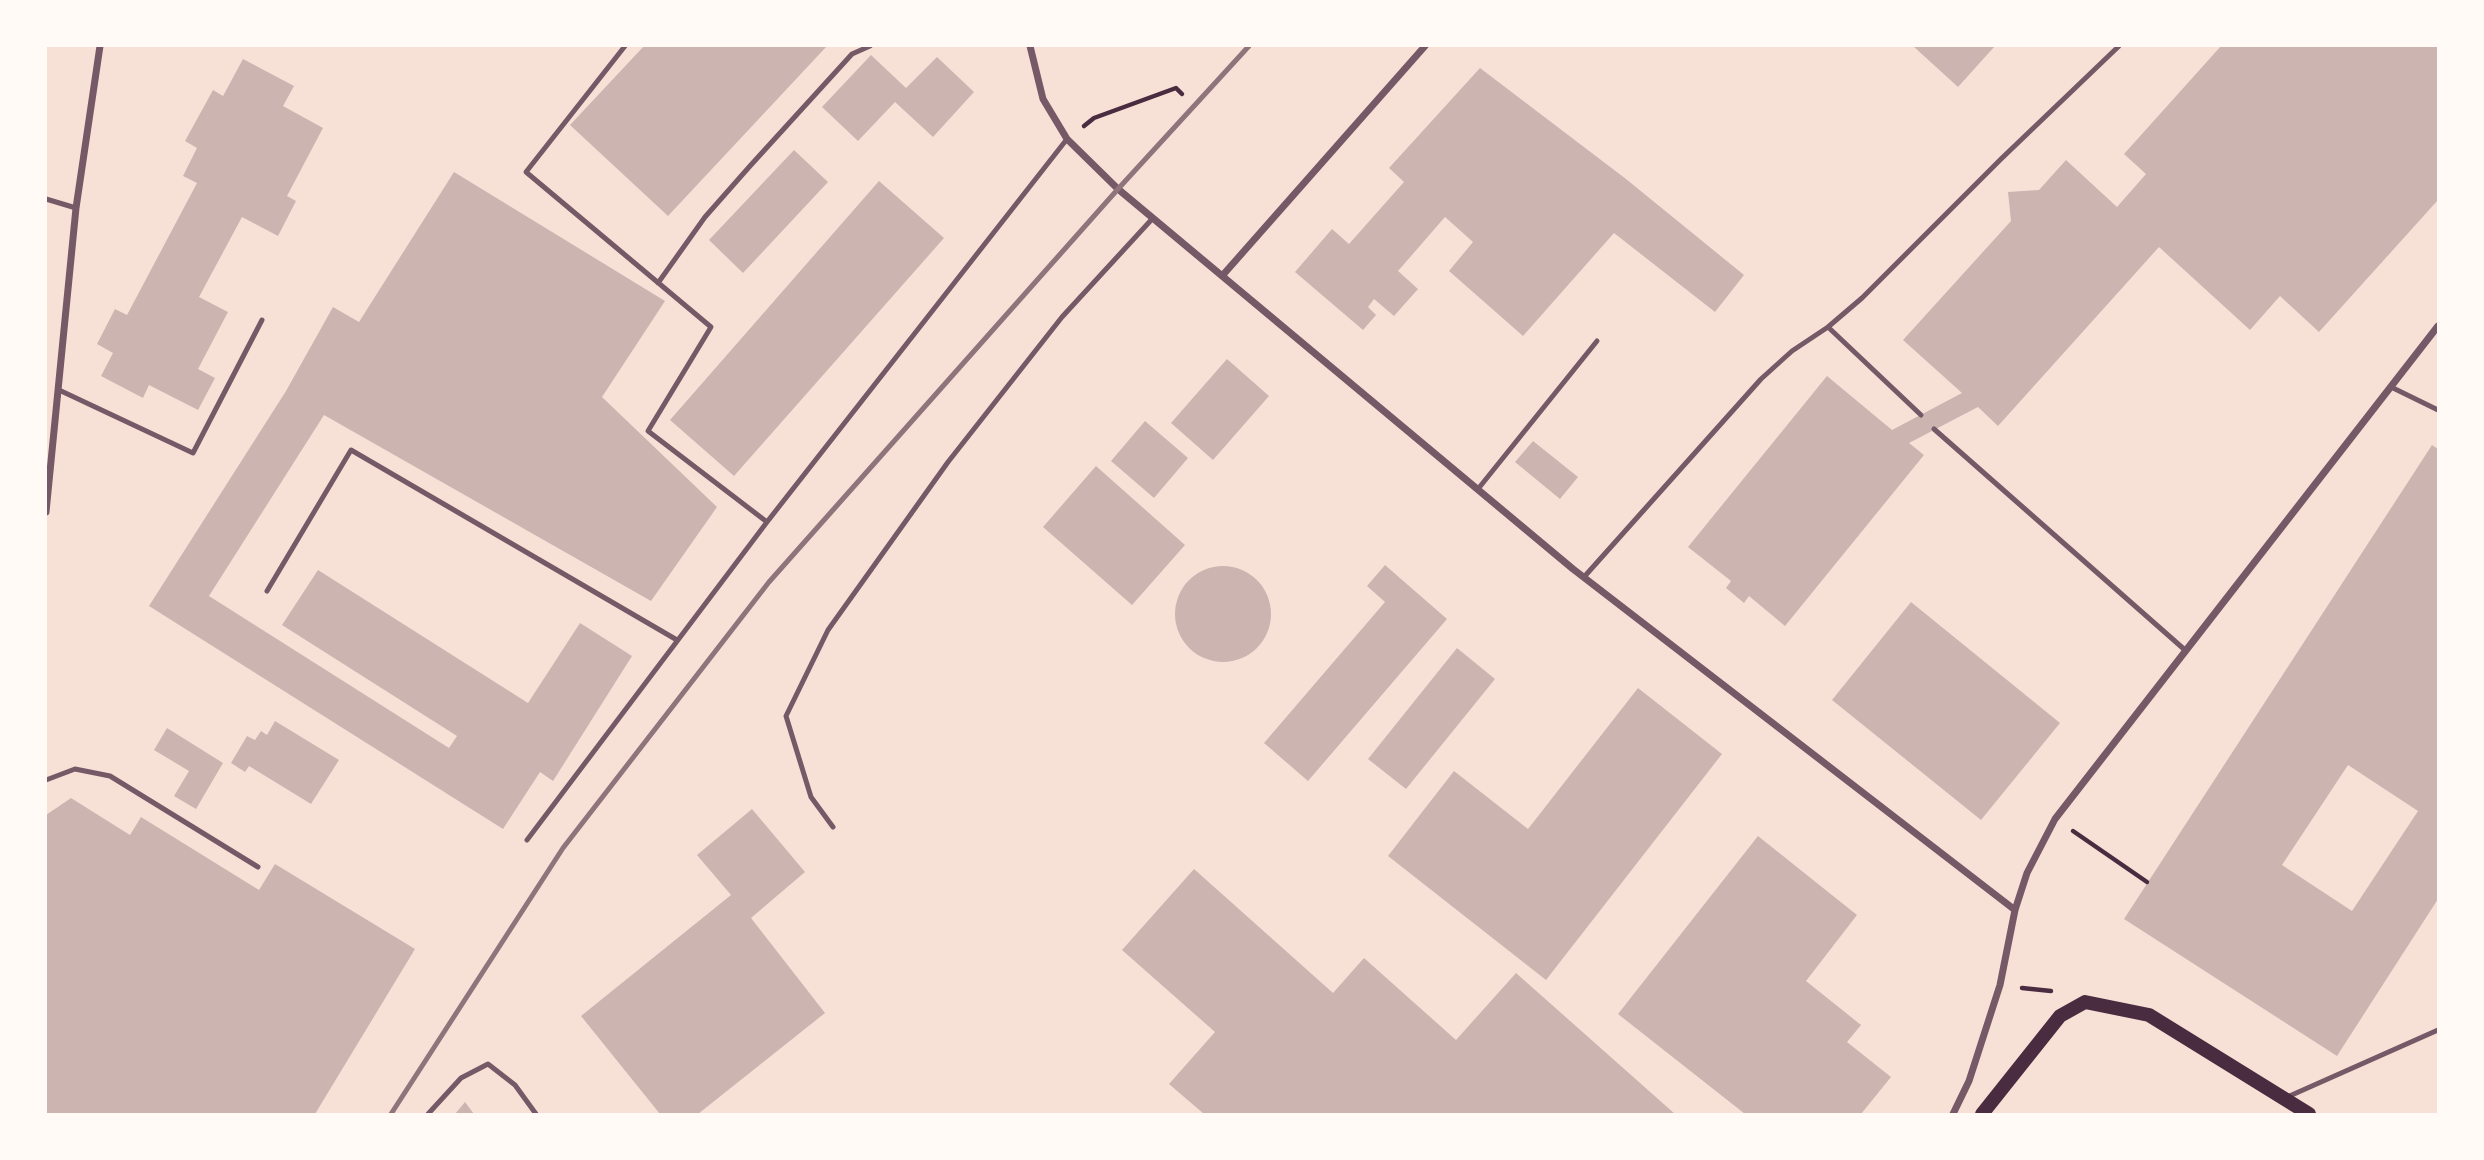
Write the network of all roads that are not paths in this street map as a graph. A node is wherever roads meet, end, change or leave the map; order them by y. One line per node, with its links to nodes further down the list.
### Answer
1 (100, 46): 9 (street)
2 (625, 46): 12 (lane)
3 (870, 46): 12 (lane)
4 (1030, 46): 7 (street)
5 (1425, 46): 11 (street)
6 (2119, 46): 15 (lane)
7 (1067, 139): 10 (street); 24 (lane)
8 (46, 199): 9 (lane)
9 (76, 208): 18 (street)
10 (1153, 218): 11 (street); 30 (lane)
11 (1222, 276): 22 (street)
12 (658, 283): 24 (lane)
13 (262, 320): 18 (lane)
14 (2438, 326): 17 (street)
15 (1828, 327): 20 (lane); 25 (lane)
16 (1597, 341): 22 (lane)
17 (2391, 387): 19 (lane); 28 (street)
18 (59, 390): 23 (street)
19 (2438, 410)
20 (1921, 415)
21 (1934, 429): 28 (lane)
22 (1478, 489): 25 (street)
23 (46, 512)
24 (767, 522): 27 (lane)
25 (1584, 577): 33 (street)
26 (267, 592): 27 (lane)
27 (677, 640): 31 (lane)
28 (2186, 650): 33 (street)
29 (46, 780): 32 (lane)
30 (833, 827)
31 (527, 839)
32 (258, 867)
33 (2015, 911): 38 (street)
34 (2438, 1030): 35 (lane)
35 (2283, 1098): 39 (main road); 40 (main road)
36 (428, 1115): 37 (lane)
37 (536, 1115)
38 (1953, 1115)
39 (1982, 1115)
40 (2309, 1115)

